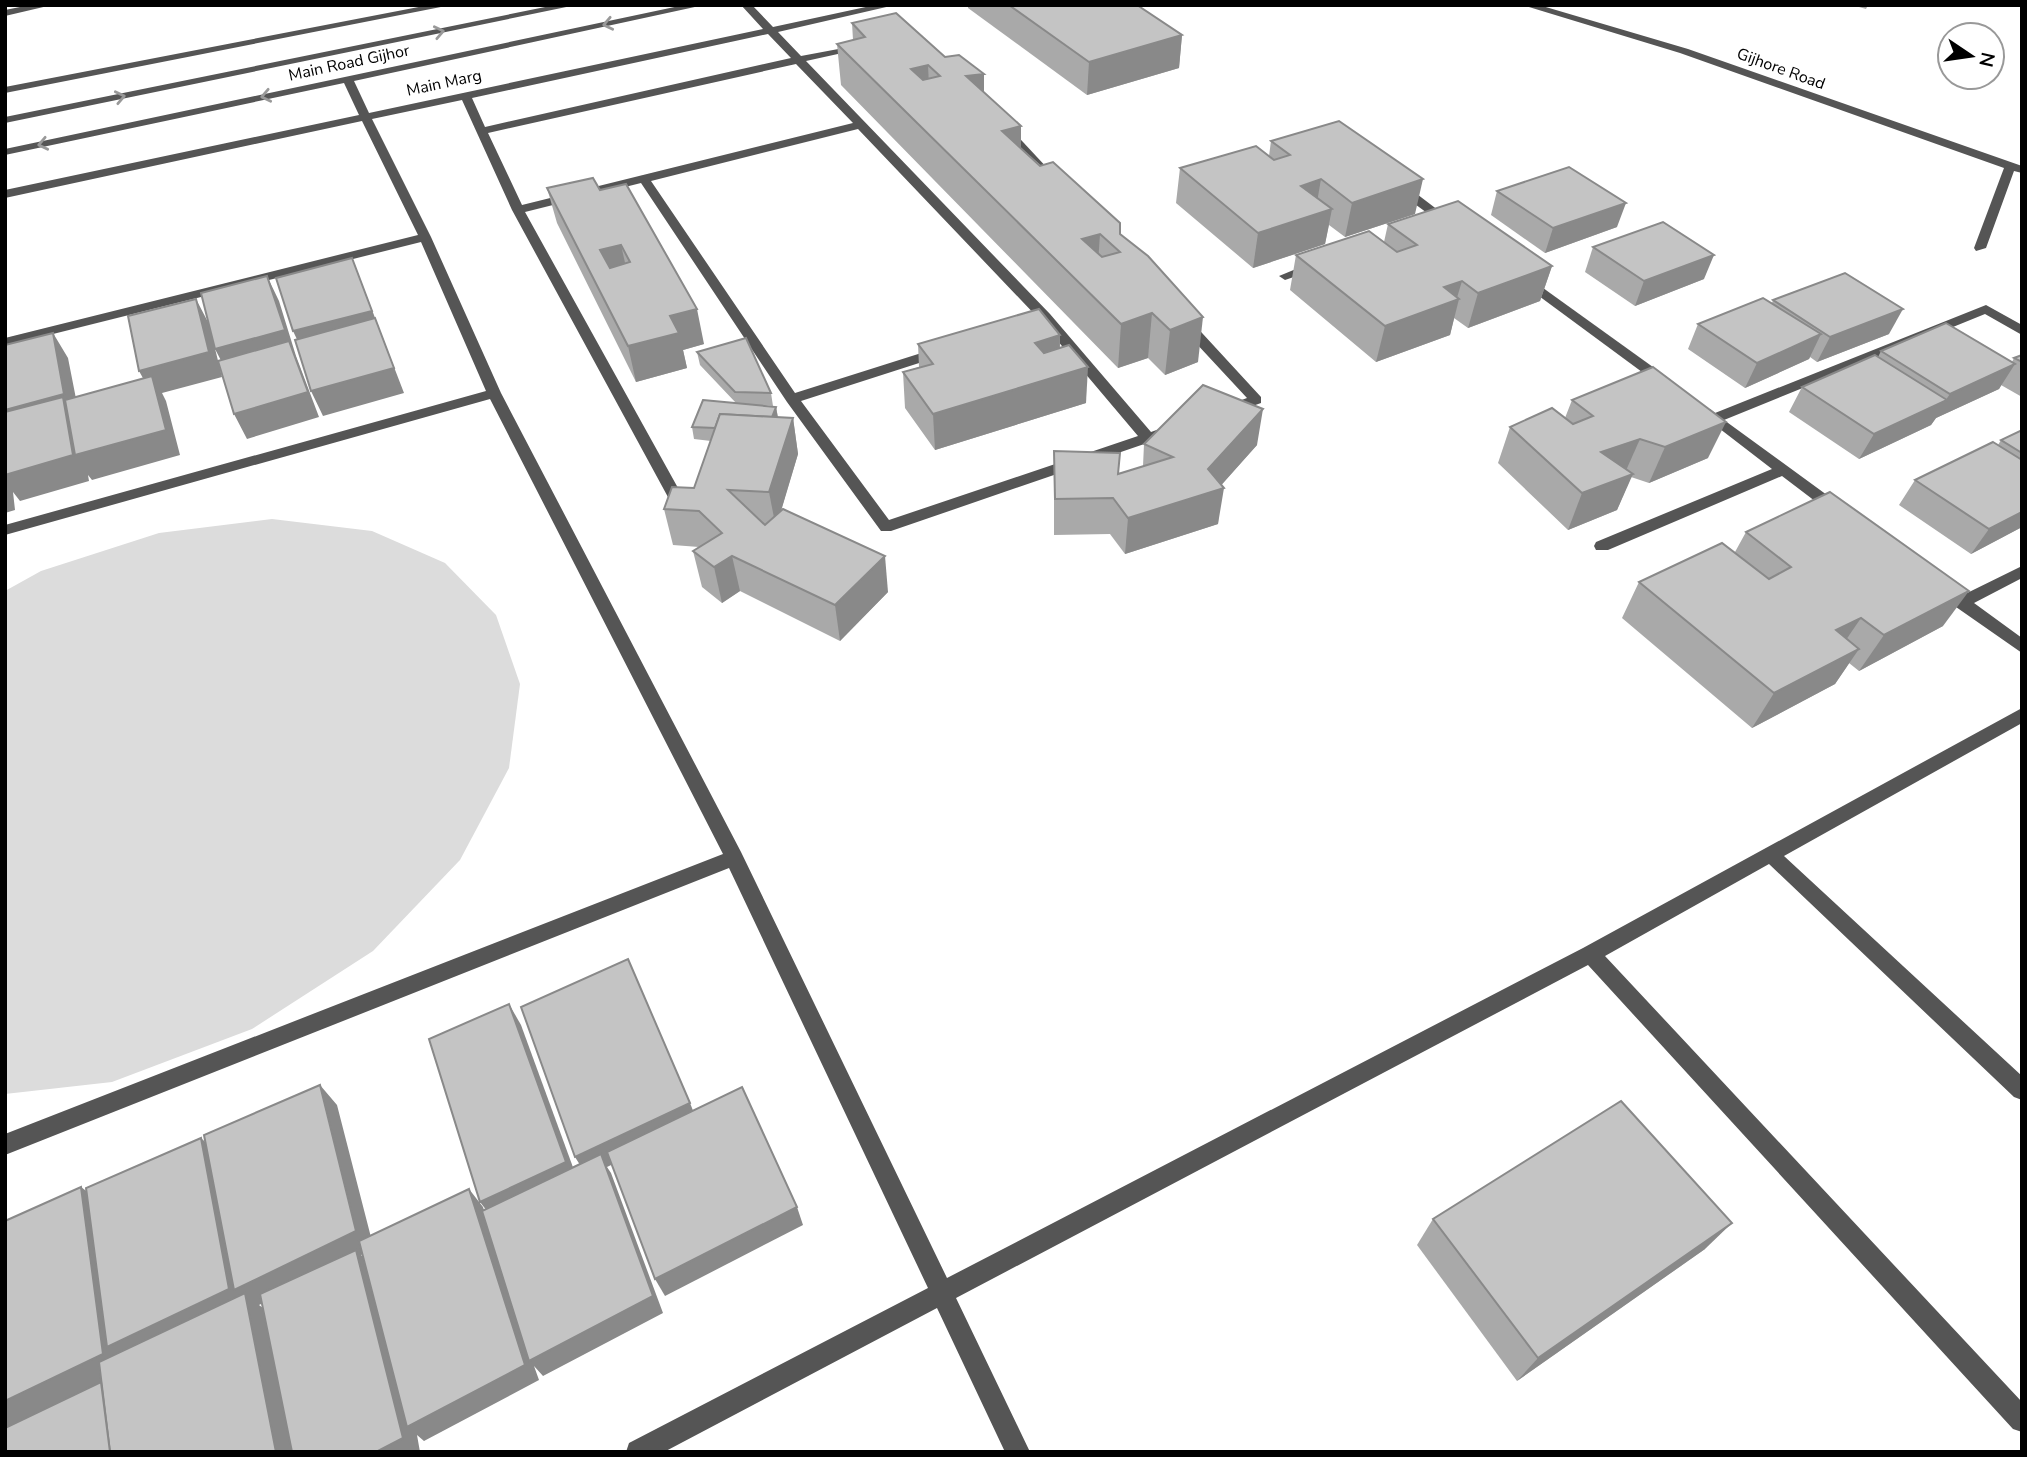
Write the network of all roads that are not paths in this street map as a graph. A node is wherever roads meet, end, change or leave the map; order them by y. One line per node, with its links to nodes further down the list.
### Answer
1 (47, 5): 8 (street)
2 (446, 5): 13 (street)
3 (572, 5): 17 (street, Main Road Gijhor, one-way to 3)
4 (699, 5): 12 (street, Main Road Gijhor, one-way to 12)
5 (746, 5): 9 (street)
6 (890, 5): 9 (street, Main Marg)
7 (1527, 5): 21 (street, Gijhore Road)
8 (5, 13)
9 (771, 31): 11 (street); 14 (street, Main Marg)
10 (877, 42): 11 (street)
11 (799, 60): 18 (street); 19 (street)
12 (347, 79): 15 (street); 20 (street, Main Road Gijhor, one-way to 20)
13 (5, 90)
14 (465, 95): 15 (street, Main Marg); 19 (street)
15 (363, 116): 25 (street, Main Marg); 28 (street)
16 (997, 120): 23 (street)
17 (5, 121)
18 (860, 125): 22 (street); 42 (street)
19 (482, 131): 26 (street)
20 (5, 152)
21 (2016, 168): 29 (street)
22 (643, 178): 26 (street); 38 (street)
23 (1052, 180)
24 (1391, 180): 27 (street)
25 (5, 194)
26 (518, 210): 44 (street)
27 (1445, 225)
28 (425, 237): 35 (street); 37 (street)
29 (1980, 248)
30 (1322, 263): 32 (street)
31 (1512, 270): 40 (street)
32 (1285, 276)
33 (1173, 310): 39 (street)
34 (2022, 331): 40 (street)
35 (5, 342)
36 (957, 346): 38 (street)
37 (494, 393): 46 (street); 54 (street)
38 (792, 399): 42 (street)
39 (1208, 417)
40 (1713, 419): 43 (street)
41 (1184, 425): 42 (street)
42 (1148, 438)
43 (1783, 470): 45 (street); 47 (street)
44 (680, 506)
45 (1850, 520)
46 (5, 530)
47 (1602, 546)
48 (2022, 571): 50 (street)
49 (1928, 578): 50 (street)
50 (1962, 603): 51 (street)
51 (2022, 647)
52 (2022, 715): 53 (street)
53 (1770, 854): 55 (street); 56 (street)
54 (734, 858): 57 (street); 58 (street)
55 (1590, 954): 58 (street); 59 (street)
56 (2022, 1090)
57 (5, 1145)
58 (940, 1294): 60 (street); 61 (street)
59 (2022, 1420)
60 (638, 1452)
61 (1018, 1452)

